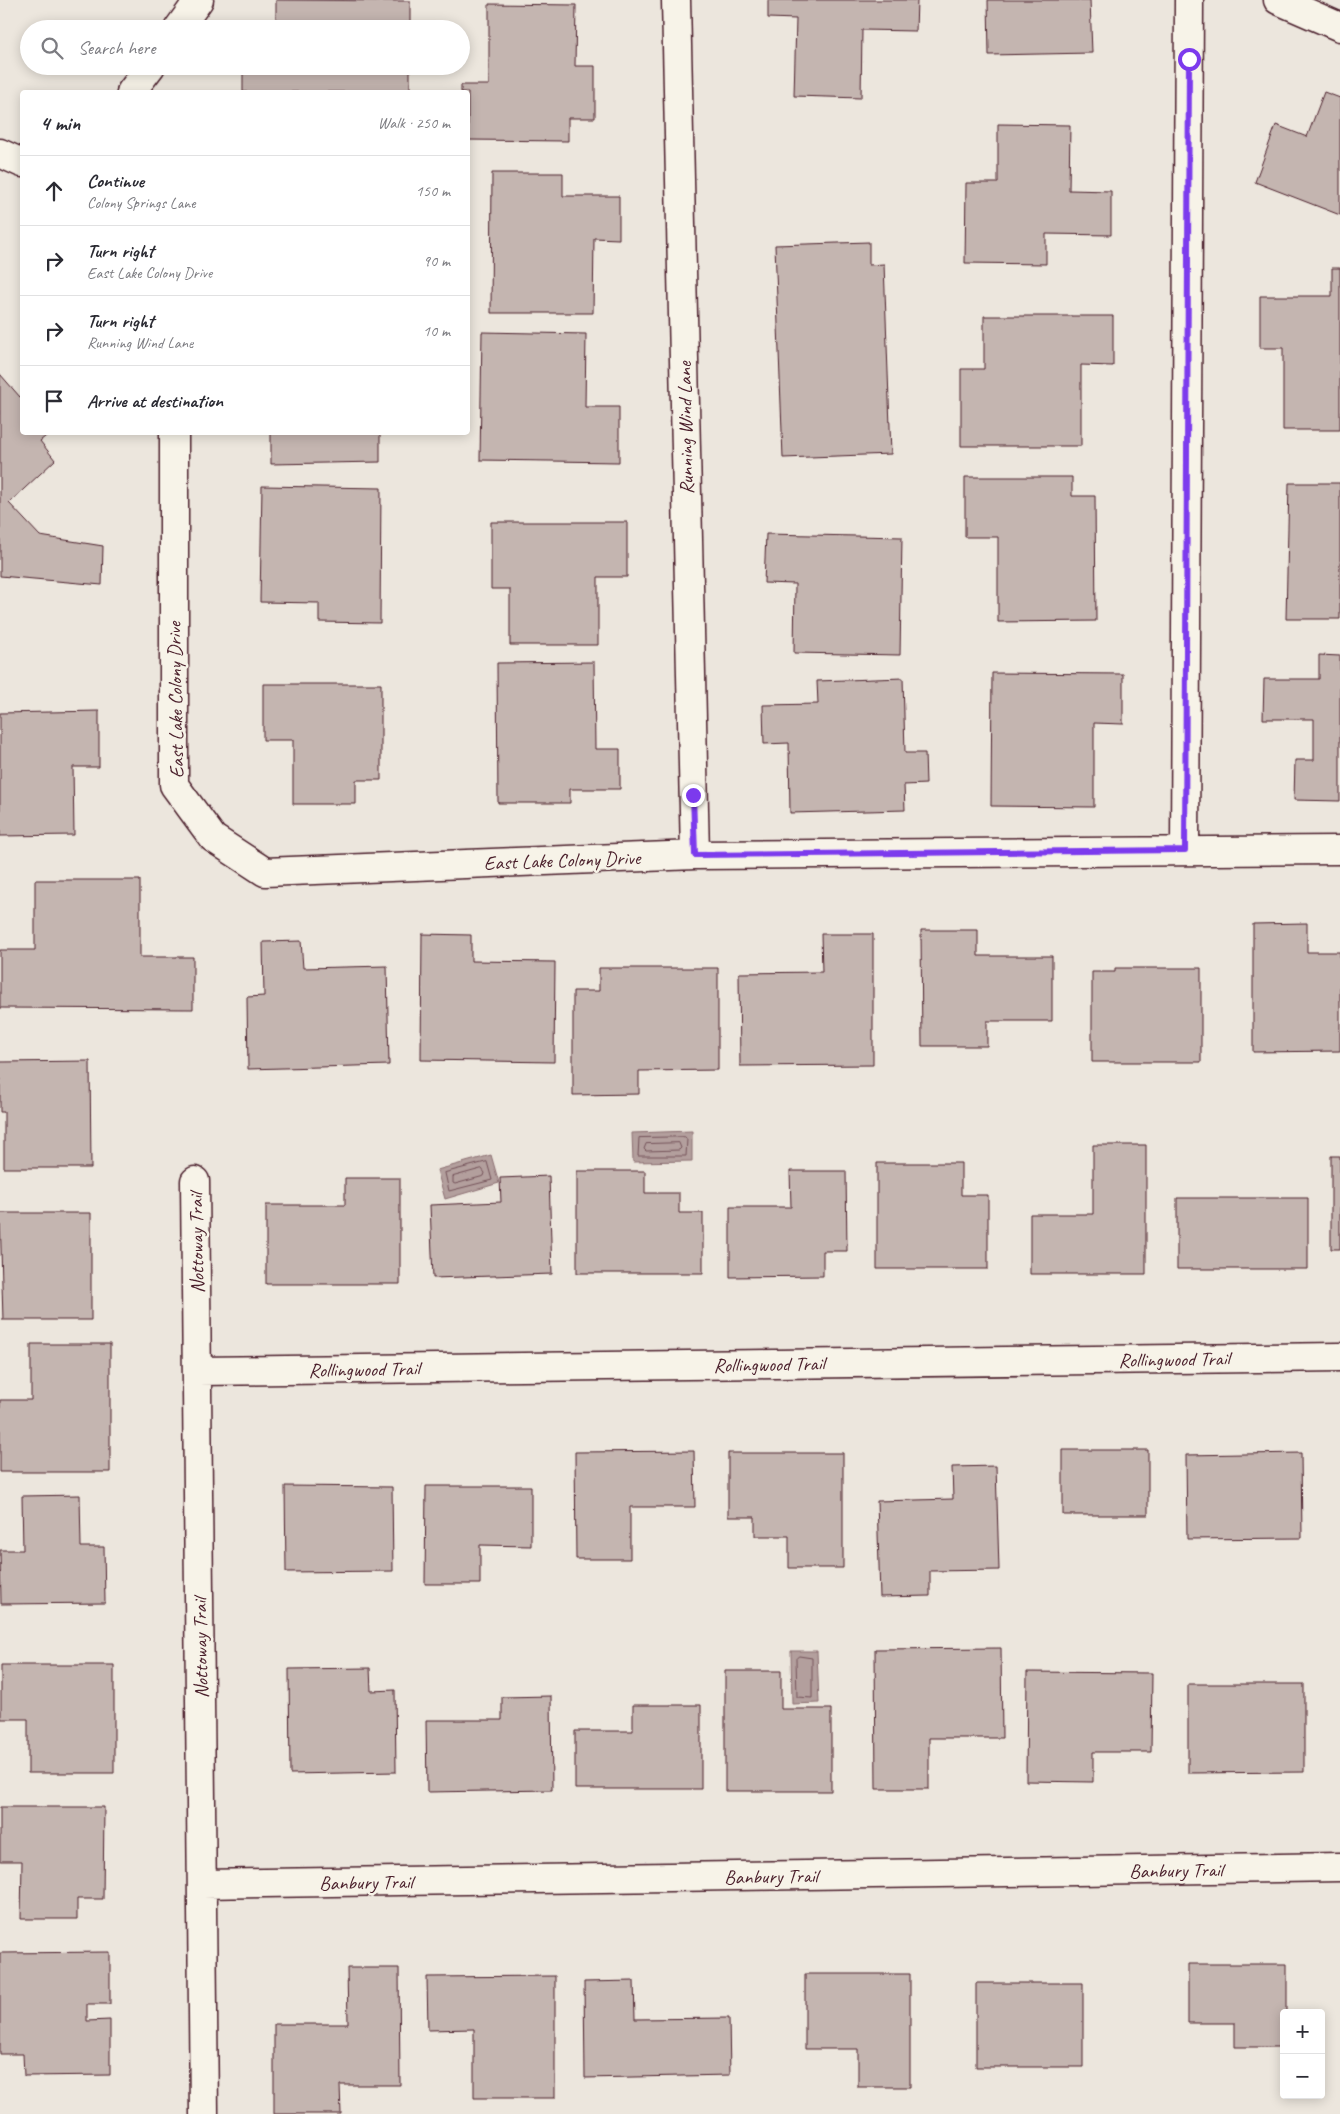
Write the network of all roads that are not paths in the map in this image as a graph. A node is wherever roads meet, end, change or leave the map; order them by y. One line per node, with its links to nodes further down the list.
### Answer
1 (199, 0): 5 (street)
2 (676, 0): 14 (street, Running Wind Lane)
3 (1189, 0): 12 (street)
4 (1278, 0): 6 (street)
5 (185, 20)
6 (1340, 27)
7 (144, 75): 8 (street)
8 (133, 90)
9 (0, 153): 10 (street)
10 (20, 162)
11 (174, 435): 14 (street, East Lake Colony Drive)
12 (1185, 850): 13 (street, East Lake Colony Drive); 14 (street, East Lake Colony Drive)
13 (1340, 850)
14 (695, 855)
15 (195, 1181): 17 (street, Nottoway Trail)
16 (1340, 1356): 17 (street, Rollingwood Trail)
17 (198, 1371): 19 (street, Nottoway Trail)
18 (1340, 1868): 19 (street, Banbury Trail)
19 (203, 1884): 20 (street, Nottoway Trail)
20 (204, 2114)

